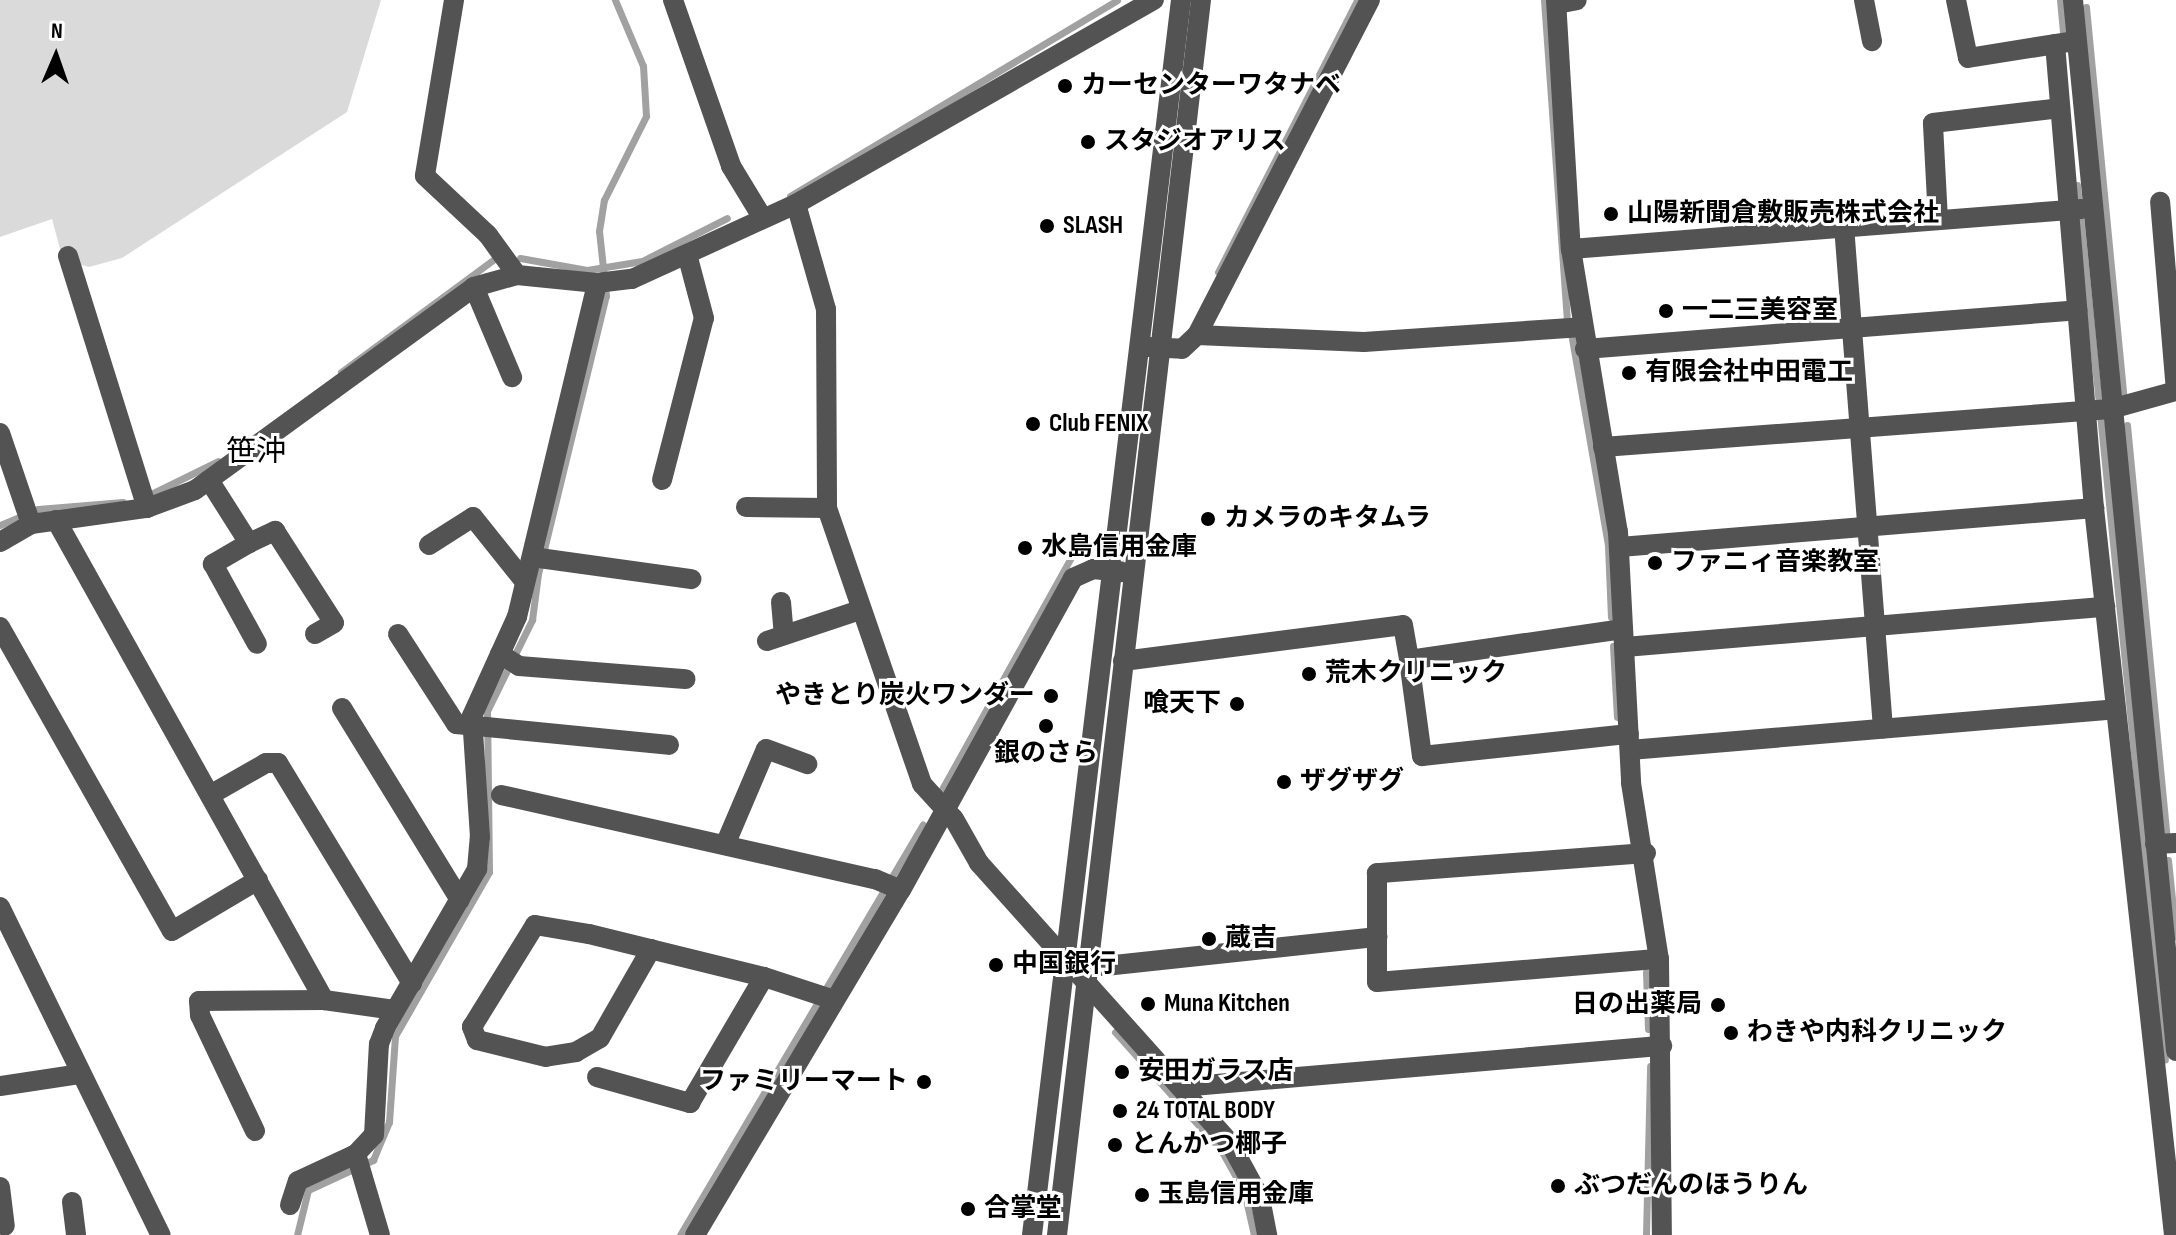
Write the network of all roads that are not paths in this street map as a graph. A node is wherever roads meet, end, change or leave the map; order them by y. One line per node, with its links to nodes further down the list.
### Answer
1 (454, 0): 23 (street)
2 (673, 0): 17 (street)
3 (1154, 0): 15 (street)
4 (1181, 0): 30 (street)
5 (1201, 0): 30 (street)
6 (1370, 0): 29 (street)
7 (1864, 0): 11 (street)
8 (1956, 0): 12 (street)
9 (2073, 0): 12 (street)
10 (1563, 1): 20 (street)
11 (1872, 41)
12 (2066, 42): 13 (street); 16 (street)
13 (2060, 108): 16 (street); 18 (street)
14 (2160, 202): 33 (street)
15 (796, 204): 17 (street); 41 (street)
16 (2080, 209): 18 (street); 26 (street); 33 (street)
17 (762, 217): 21 (street)
18 (1938, 220): 19 (street)
19 (1844, 226): 20 (street); 28 (street)
20 (1571, 249): 27 (street)
21 (687, 254): 24 (street); 38 (street)
22 (68, 256): 39 (street)
23 (517, 275): 24 (street); 25 (street)
24 (604, 283): 50 (street)
25 (474, 287): 32 (street); 37 (street)
26 (2077, 310): 28 (street); 33 (street)
27 (1582, 327): 29 (street); 31 (street)
28 (1852, 329): 31 (street); 34 (street)
29 (1197, 335): 30 (street)
30 (1149, 348): 51 (street)
31 (1585, 349): 36 (street)
32 (512, 377)
33 (2099, 410): 34 (street); 42 (street); 77 (street)
34 (1859, 428): 36 (street); 45 (street)
35 (0, 433): 43 (street)
36 (1603, 447): 49 (street)
37 (209, 480): 39 (street); 47 (street)
38 (662, 480)
39 (145, 501): 44 (street)
40 (746, 507): 41 (street)
41 (827, 508): 56 (street)
42 (2094, 508): 45 (street); 55 (street)
43 (28, 516): 44 (street); 46 (street)
44 (56, 520): 74 (street)
45 (1868, 528): 49 (street); 58 (street)
46 (0, 542)
47 (249, 543): 59 (street); 62 (street)
48 (429, 545): 53 (street)
49 (1620, 547): 61 (street)
50 (539, 559): 52 (street); 53 (street)
51 (1123, 572): 65 (street); 76 (street); 87 (street)
52 (691, 579)
53 (525, 582): 63 (street)
54 (781, 602): 56 (street)
55 (2105, 607): 58 (street); 68 (street)
56 (860, 610): 76 (street)
57 (0, 627): 80 (street)
58 (1876, 628): 61 (street); 69 (street)
59 (315, 634)
60 (398, 634): 70 (street)
61 (1624, 638): 64 (street); 71 (street)
62 (257, 644)
63 (509, 659): 66 (street); 70 (street)
64 (1409, 660): 65 (street); 71 (street)
65 (1123, 661): 87 (street)
66 (685, 679)
67 (342, 708): 82 (street)
68 (2115, 709): 69 (street); 113 (street)
69 (1883, 728): 71 (street)
70 (481, 729): 72 (street); 82 (street)
71 (1629, 742): 79 (street)
72 (669, 745)
73 (807, 764): 78 (street)
74 (210, 795): 80 (street); 89 (street)
75 (501, 795): 78 (street)
76 (943, 812): 81 (street); 87 (street)
77 (2166, 843): 94 (street)
78 (725, 845): 81 (street)
79 (1646, 853): 84 (street); 86 (street)
80 (258, 880): 91 (street)
81 (892, 886): 90 (street)
82 (460, 900): 89 (street)
83 (0, 907): 95 (street)
84 (1377, 937): 86 (street); 87 (street)
85 (651, 949): 85 (street); 88 (street)
86 (1659, 954): 93 (street)
87 (1079, 969): 98 (street); 109 (street); 110 (street)
88 (764, 977): 90 (street); 96 (street)
89 (412, 983): 92 (street)
90 (826, 996): 108 (street)
91 (324, 1000): 92 (street); 99 (street)
92 (394, 1010): 100 (street)
93 (1662, 1046): 98 (street); 112 (street)
94 (2176, 1051)
95 (79, 1074): 97 (street); 106 (street)
96 (597, 1077)
97 (0, 1086)
98 (1181, 1087): 111 (street)
99 (255, 1131)
100 (358, 1162): 103 (street); 107 (street)
101 (0, 1187): 104 (street)
102 (72, 1202): 105 (street)
103 (290, 1205)
104 (5, 1226)
105 (76, 1235)
106 (161, 1235)
107 (380, 1235)
108 (695, 1235)
109 (1032, 1235)
110 (1057, 1235)
111 (1267, 1235)
112 (1662, 1235)
113 (2174, 1235)

